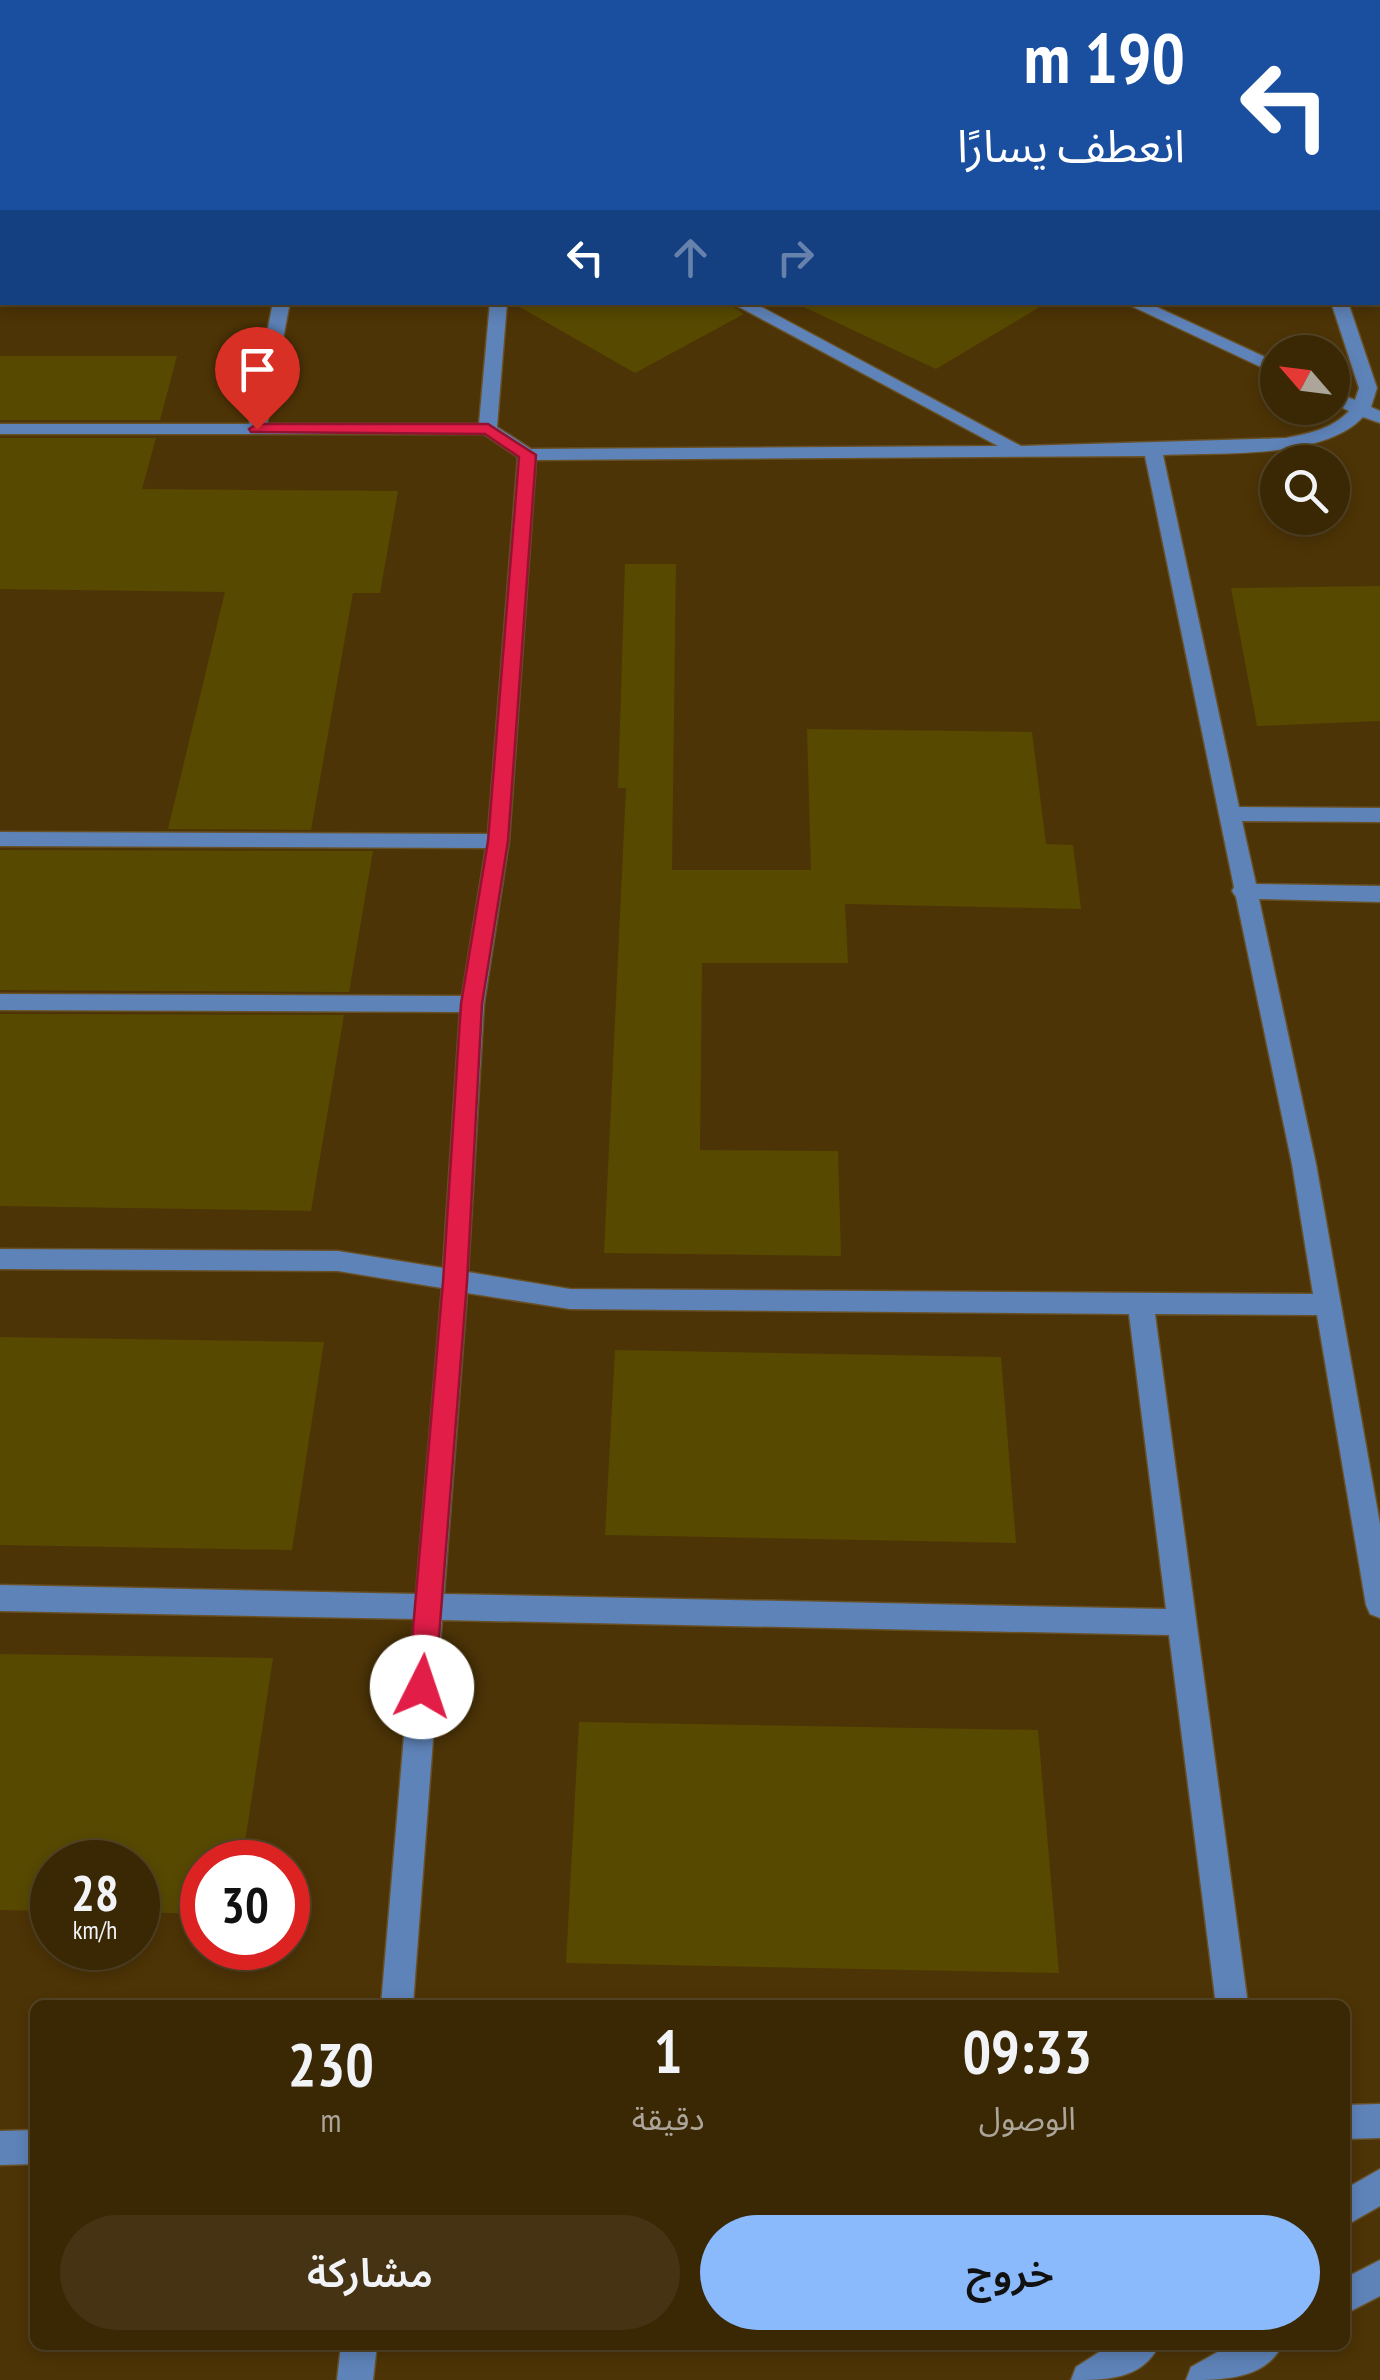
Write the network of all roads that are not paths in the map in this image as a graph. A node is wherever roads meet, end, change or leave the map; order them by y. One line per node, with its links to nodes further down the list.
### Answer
1 (281, 305): 11 (street)
2 (498, 305): 12 (street)
3 (744, 305): 13 (street)
4 (1137, 305): 6 (street)
5 (1346, 306): 8 (street)
6 (1260, 362)
7 (1350, 404): 8 (street)
8 (1361, 409): 9 (street); 14 (street)
9 (1380, 418)
10 (0, 428): 11 (street)
11 (257, 429): 12 (street)
12 (488, 429): 15 (street)
13 (1018, 449): 14 (street); 15 (street)
14 (1152, 450): 16 (street)
15 (528, 455): 19 (street)
16 (1228, 814): 17 (street); 20 (street)
17 (1380, 815)
18 (0, 839): 19 (street)
19 (498, 841): 23 (street)
20 (1244, 891): 21 (street); 27 (street)
21 (1380, 894)
22 (0, 1002): 23 (street)
23 (472, 1004): 25 (street)
24 (0, 1259): 25 (street)
25 (455, 1282): 26 (street); 30 (street)
26 (1141, 1304): 27 (street); 31 (street)
27 (1328, 1305): 29 (street)
28 (0, 1598): 30 (street)
29 (1380, 1605)
30 (428, 1607): 31 (street); 32 (street)
31 (1184, 1622): 33 (street)
32 (397, 2000)
33 (1231, 2000)
34 (1350, 2122): 35 (street)
35 (1380, 2122)
36 (30, 2147): 37 (street)
37 (0, 2148)
38 (1380, 2186): 39 (street)
39 (1350, 2206)
40 (1380, 2276): 41 (street)
41 (1350, 2294)
42 (358, 2350): 45 (street)
43 (1134, 2350): 46 (street)
44 (1255, 2350): 47 (street)
45 (355, 2380)
46 (1089, 2380)
47 (1204, 2380)

